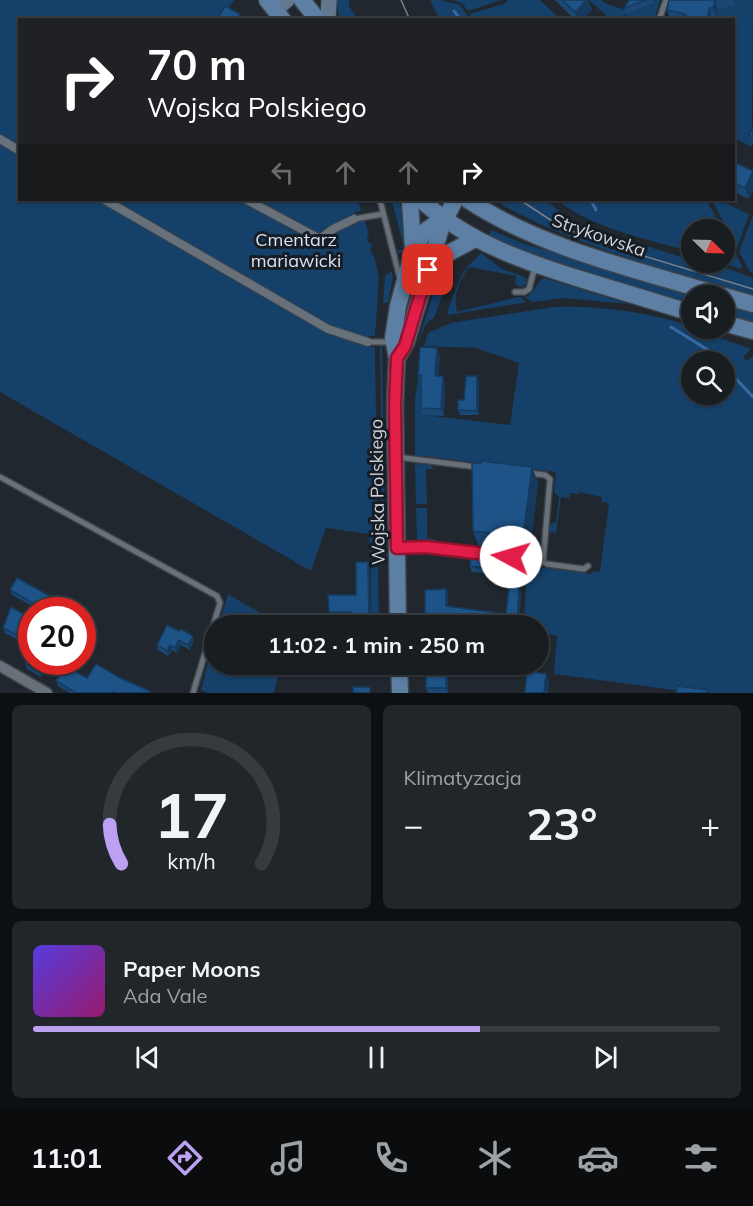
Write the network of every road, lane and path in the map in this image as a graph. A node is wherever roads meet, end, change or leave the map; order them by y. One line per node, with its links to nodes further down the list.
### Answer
1 (302, 0): 4 (main road)
2 (329, 0): 5 (main road)
3 (666, 0): 6 (lane)
4 (316, 18)
5 (328, 18)
6 (660, 18)
7 (0, 139): 8 (street)
8 (18, 150)
9 (107, 201): 31 (street)
10 (249, 201): 18 (street)
11 (380, 201): 16 (lane)
12 (410, 201): 20 (main road)
13 (423, 201): 17 (main road)
14 (454, 201): 17 (main road, Wojska Polskiego)
15 (470, 201): 23 (main road, Strykowska)
16 (383, 214): 18 (lane); 24 (lane)
17 (444, 218): 19 (main road); 20 (main road, Wojska Polskiego); 21 (main road, Wojska Polskiego)
18 (354, 219)
19 (475, 239): 21 (main road); 22 (main road)
20 (413, 251): 24 (main road, Wojska Polskiego)
21 (430, 263): 32 (main road, Wojska Polskiego)
22 (536, 266): 25 (lane); 28 (main road)
23 (689, 285)
24 (403, 287): 32 (main road, Wojska Polskiego)
25 (514, 291)
26 (735, 299): 27 (main road, Strykowska)
27 (753, 304)
28 (681, 310)
29 (735, 326): 30 (main road)
30 (753, 331)
31 (368, 342): 32 (lane)
32 (395, 350): 33 (main road, Wojska Polskiego)
33 (396, 457): 34 (lane); 37 (main road, Wojska Polskiego)
34 (483, 467)
35 (524, 473): 39 (lane)
36 (0, 477): 44 (lane)
37 (397, 548): 38 (lane); 40 (main road, Wojska Polskiego)
38 (515, 552)
39 (588, 566)
40 (398, 615)
41 (0, 666): 43 (street)
42 (399, 675): 45 (main road)
43 (47, 693)
44 (193, 693)
45 (400, 693)

